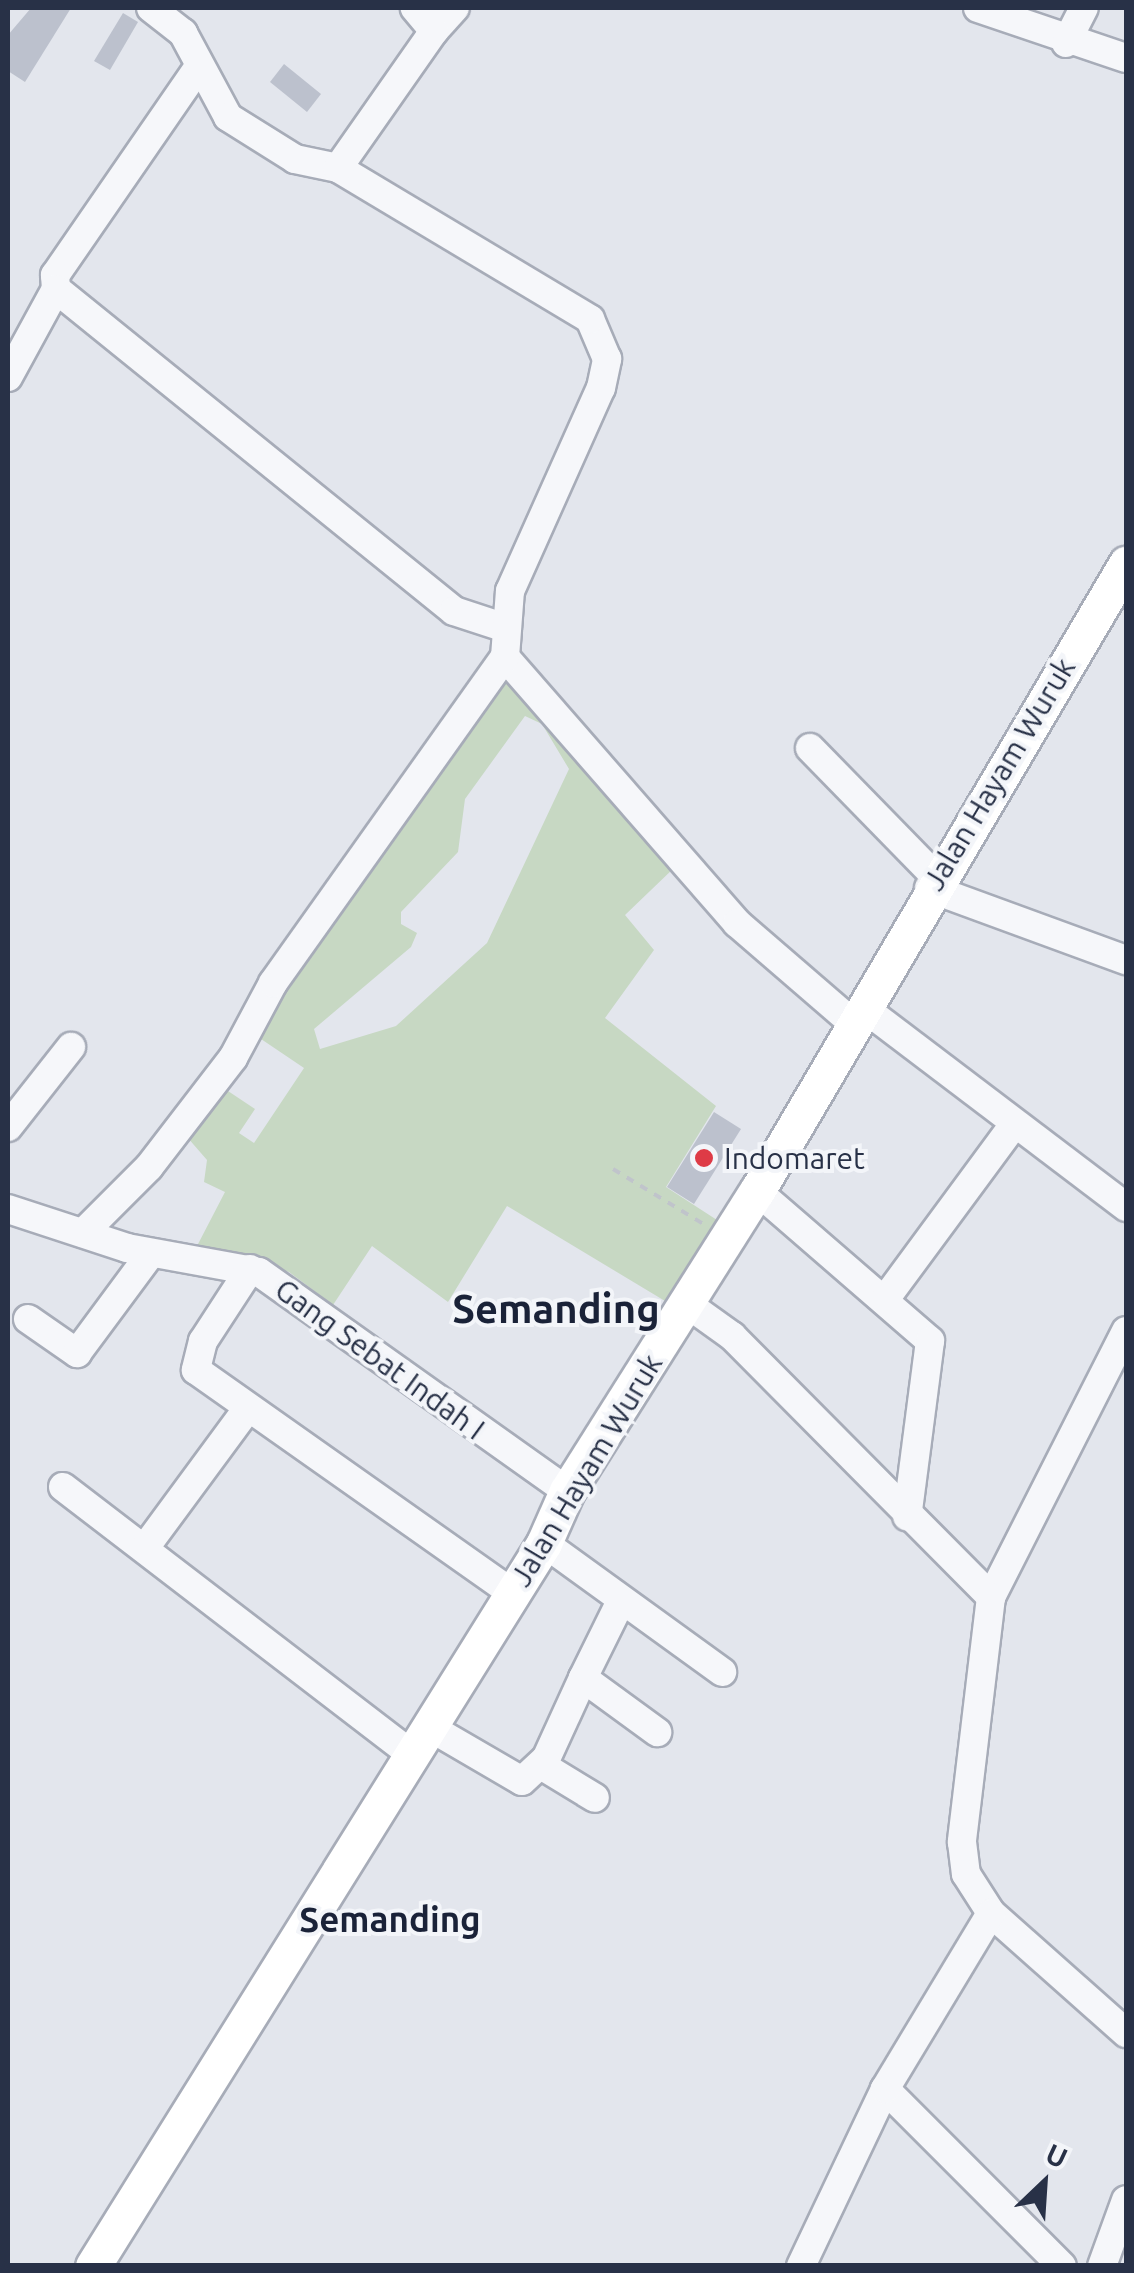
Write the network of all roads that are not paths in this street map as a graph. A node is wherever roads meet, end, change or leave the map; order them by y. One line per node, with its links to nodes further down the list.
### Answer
1 (151, 8): 9 (street)
2 (414, 8): 6 (street)
3 (455, 8): 6 (street)
4 (978, 8): 7 (street)
5 (1084, 8): 7 (street)
6 (434, 31): 10 (street)
7 (1066, 42): 8 (street)
8 (1126, 58)
9 (198, 68): 10 (street); 11 (street)
10 (338, 168): 14 (street)
11 (56, 289): 12 (street); 14 (street)
12 (8, 377)
13 (1126, 564): 17 (main road, Jalan Hayam Wuruk)
14 (506, 628): 15 (street)
15 (505, 657): 19 (street); 26 (street)
16 (810, 748): 17 (street)
17 (932, 882): 18 (street); 19 (main road, Jalan Hayam Wuruk)
18 (1126, 960)
19 (859, 1016): 21 (street); 23 (main road, Jalan Hayam Wuruk)
20 (71, 1047): 22 (street)
21 (1014, 1123): 24 (street); 29 (street)
22 (8, 1127)
23 (757, 1191): 29 (street); 30 (main road, Jalan Hayam Wuruk)
24 (1126, 1207)
25 (8, 1209): 26 (street, Gang Sebat Indah I)
26 (83, 1232): 27 (street, Gang Sebat Indah I)
27 (152, 1253): 28 (street, Gang Sebat Indah I); 31 (street)
28 (250, 1269): 33 (street); 35 (street, Gang Sebat Indah I)
29 (886, 1298): 36 (street)
30 (686, 1303): 35 (main road, Jalan Hayam Wuruk); 36 (street)
31 (28, 1319)
32 (1126, 1331): 40 (street)
33 (248, 1408): 38 (street); 39 (street)
34 (64, 1486): 38 (street)
35 (568, 1491): 37 (main road, Jalan Hayam Wuruk)
36 (907, 1516): 40 (street)
37 (544, 1544): 39 (main road, Jalan Hayam Wuruk); 41 (street)
38 (146, 1545): 45 (street)
39 (513, 1594): 45 (main road, Jalan Hayam Wuruk)
40 (990, 1597): 48 (street)
41 (621, 1601): 42 (street); 43 (street)
42 (722, 1672)
43 (583, 1678): 44 (street); 46 (street)
44 (657, 1732)
45 (422, 1742): 46 (street); 52 (main road, Jalan Hayam Wuruk)
46 (541, 1765): 47 (street)
47 (595, 1798)
48 (991, 1913): 49 (street); 50 (street)
49 (1126, 2033)
50 (885, 2090): 53 (street); 54 (street)
51 (1126, 2200): 55 (street)
52 (93, 2266)
53 (801, 2266)
54 (1062, 2266)
55 (1102, 2266)

